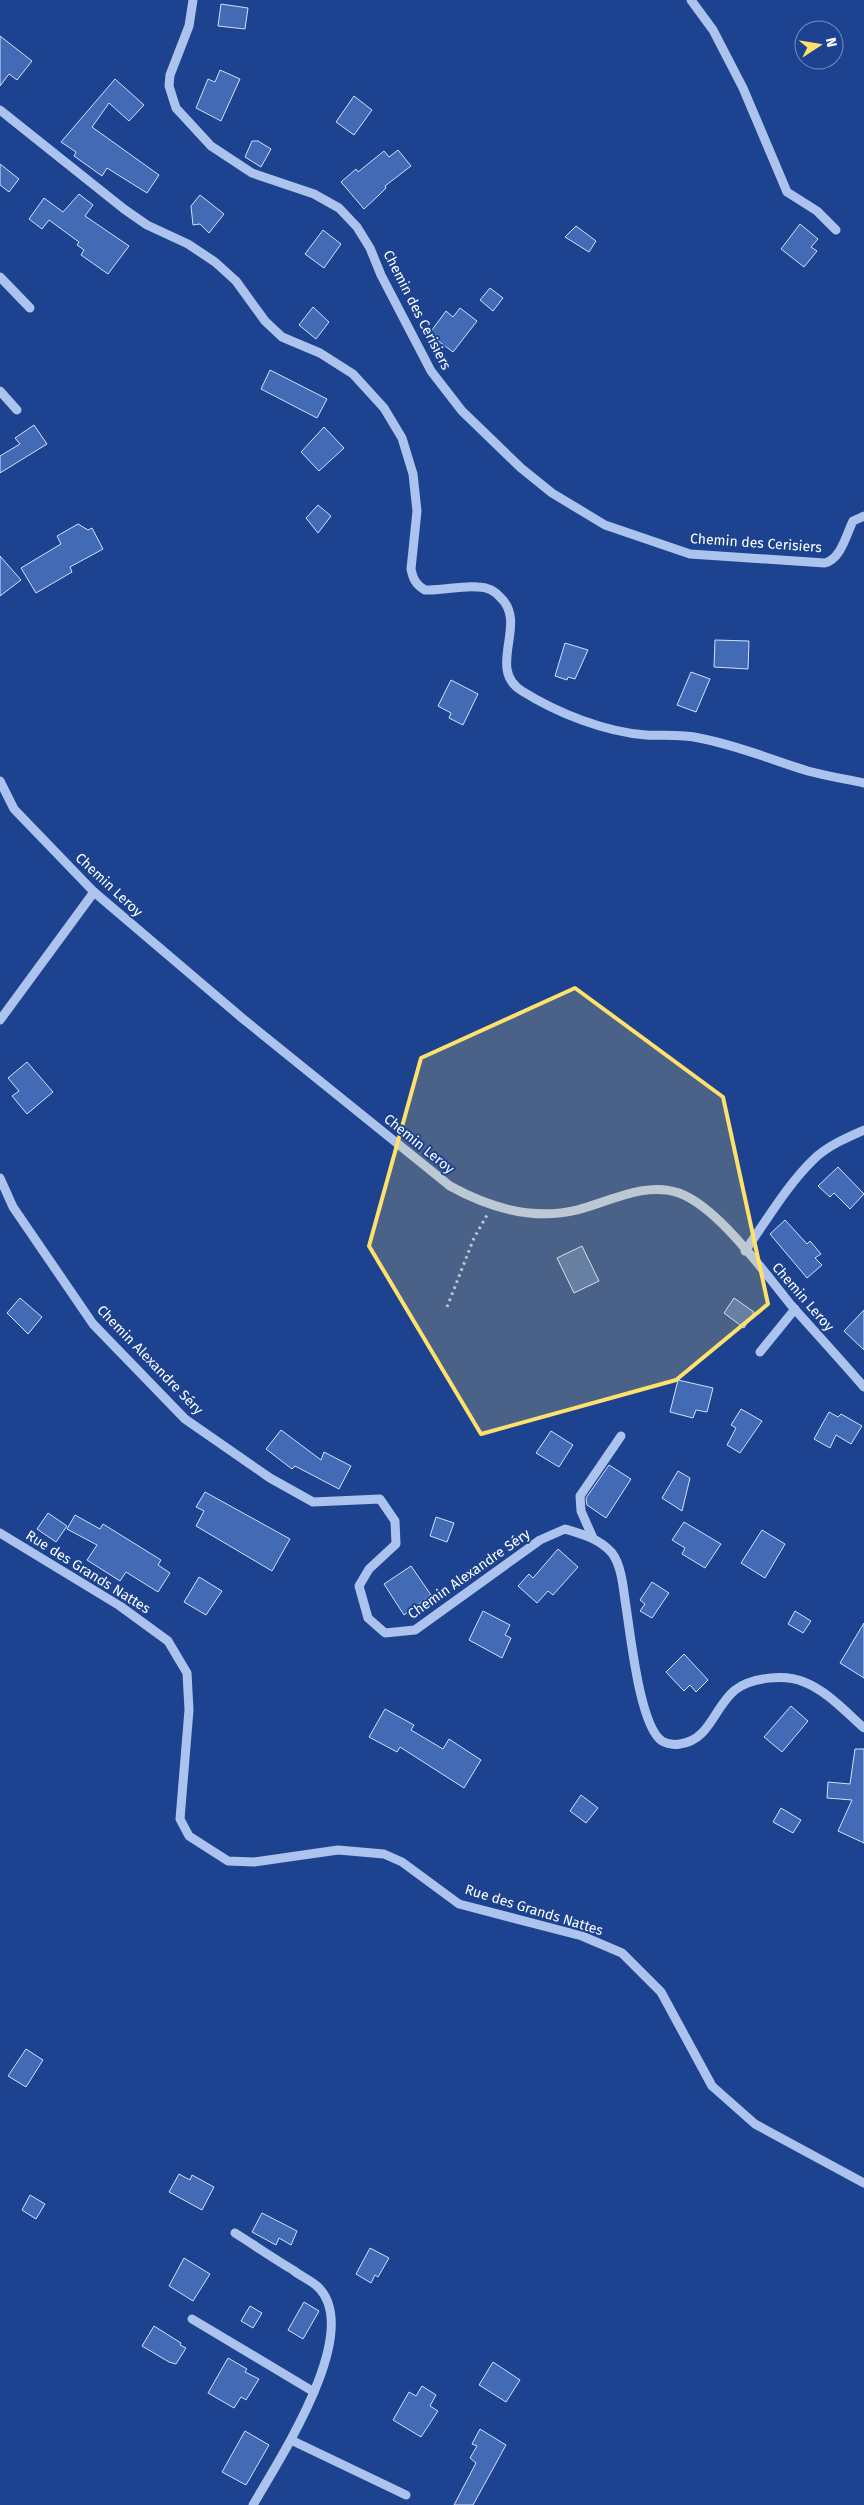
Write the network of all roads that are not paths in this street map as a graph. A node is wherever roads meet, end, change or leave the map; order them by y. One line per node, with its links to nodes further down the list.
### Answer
1 (193, 0): 9 (street, Chemin des Cerisiers)
2 (691, 0): 4 (street)
3 (0, 110): 11 (street)
4 (836, 230)
5 (0, 277): 6 (street)
6 (30, 308)
7 (0, 391): 8 (street)
8 (17, 410)
9 (864, 516)
10 (0, 781): 12 (street, Chemin Leroy)
11 (864, 782)
12 (94, 892): 13 (street); 16 (street, Chemin Leroy)
13 (0, 1020)
14 (864, 1130): 16 (street)
15 (0, 1178): 22 (street, Chemin Alexandre Séry)
16 (745, 1251): 17 (street, Chemin Leroy)
17 (795, 1309): 18 (street); 19 (street, Chemin Leroy)
18 (760, 1352)
19 (864, 1387)
20 (621, 1436): 22 (street, Chemin Alexandre Séry)
21 (0, 1533): 24 (street, Rue des Grands Nattes)
22 (593, 1538): 23 (street, Chemin Alexandre Séry)
23 (864, 1728)
24 (864, 2183)
25 (235, 2233): 27 (street)
26 (192, 2319): 27 (street)
27 (314, 2392): 28 (street)
28 (291, 2440): 29 (street); 30 (street)
29 (406, 2495)
30 (252, 2505)

